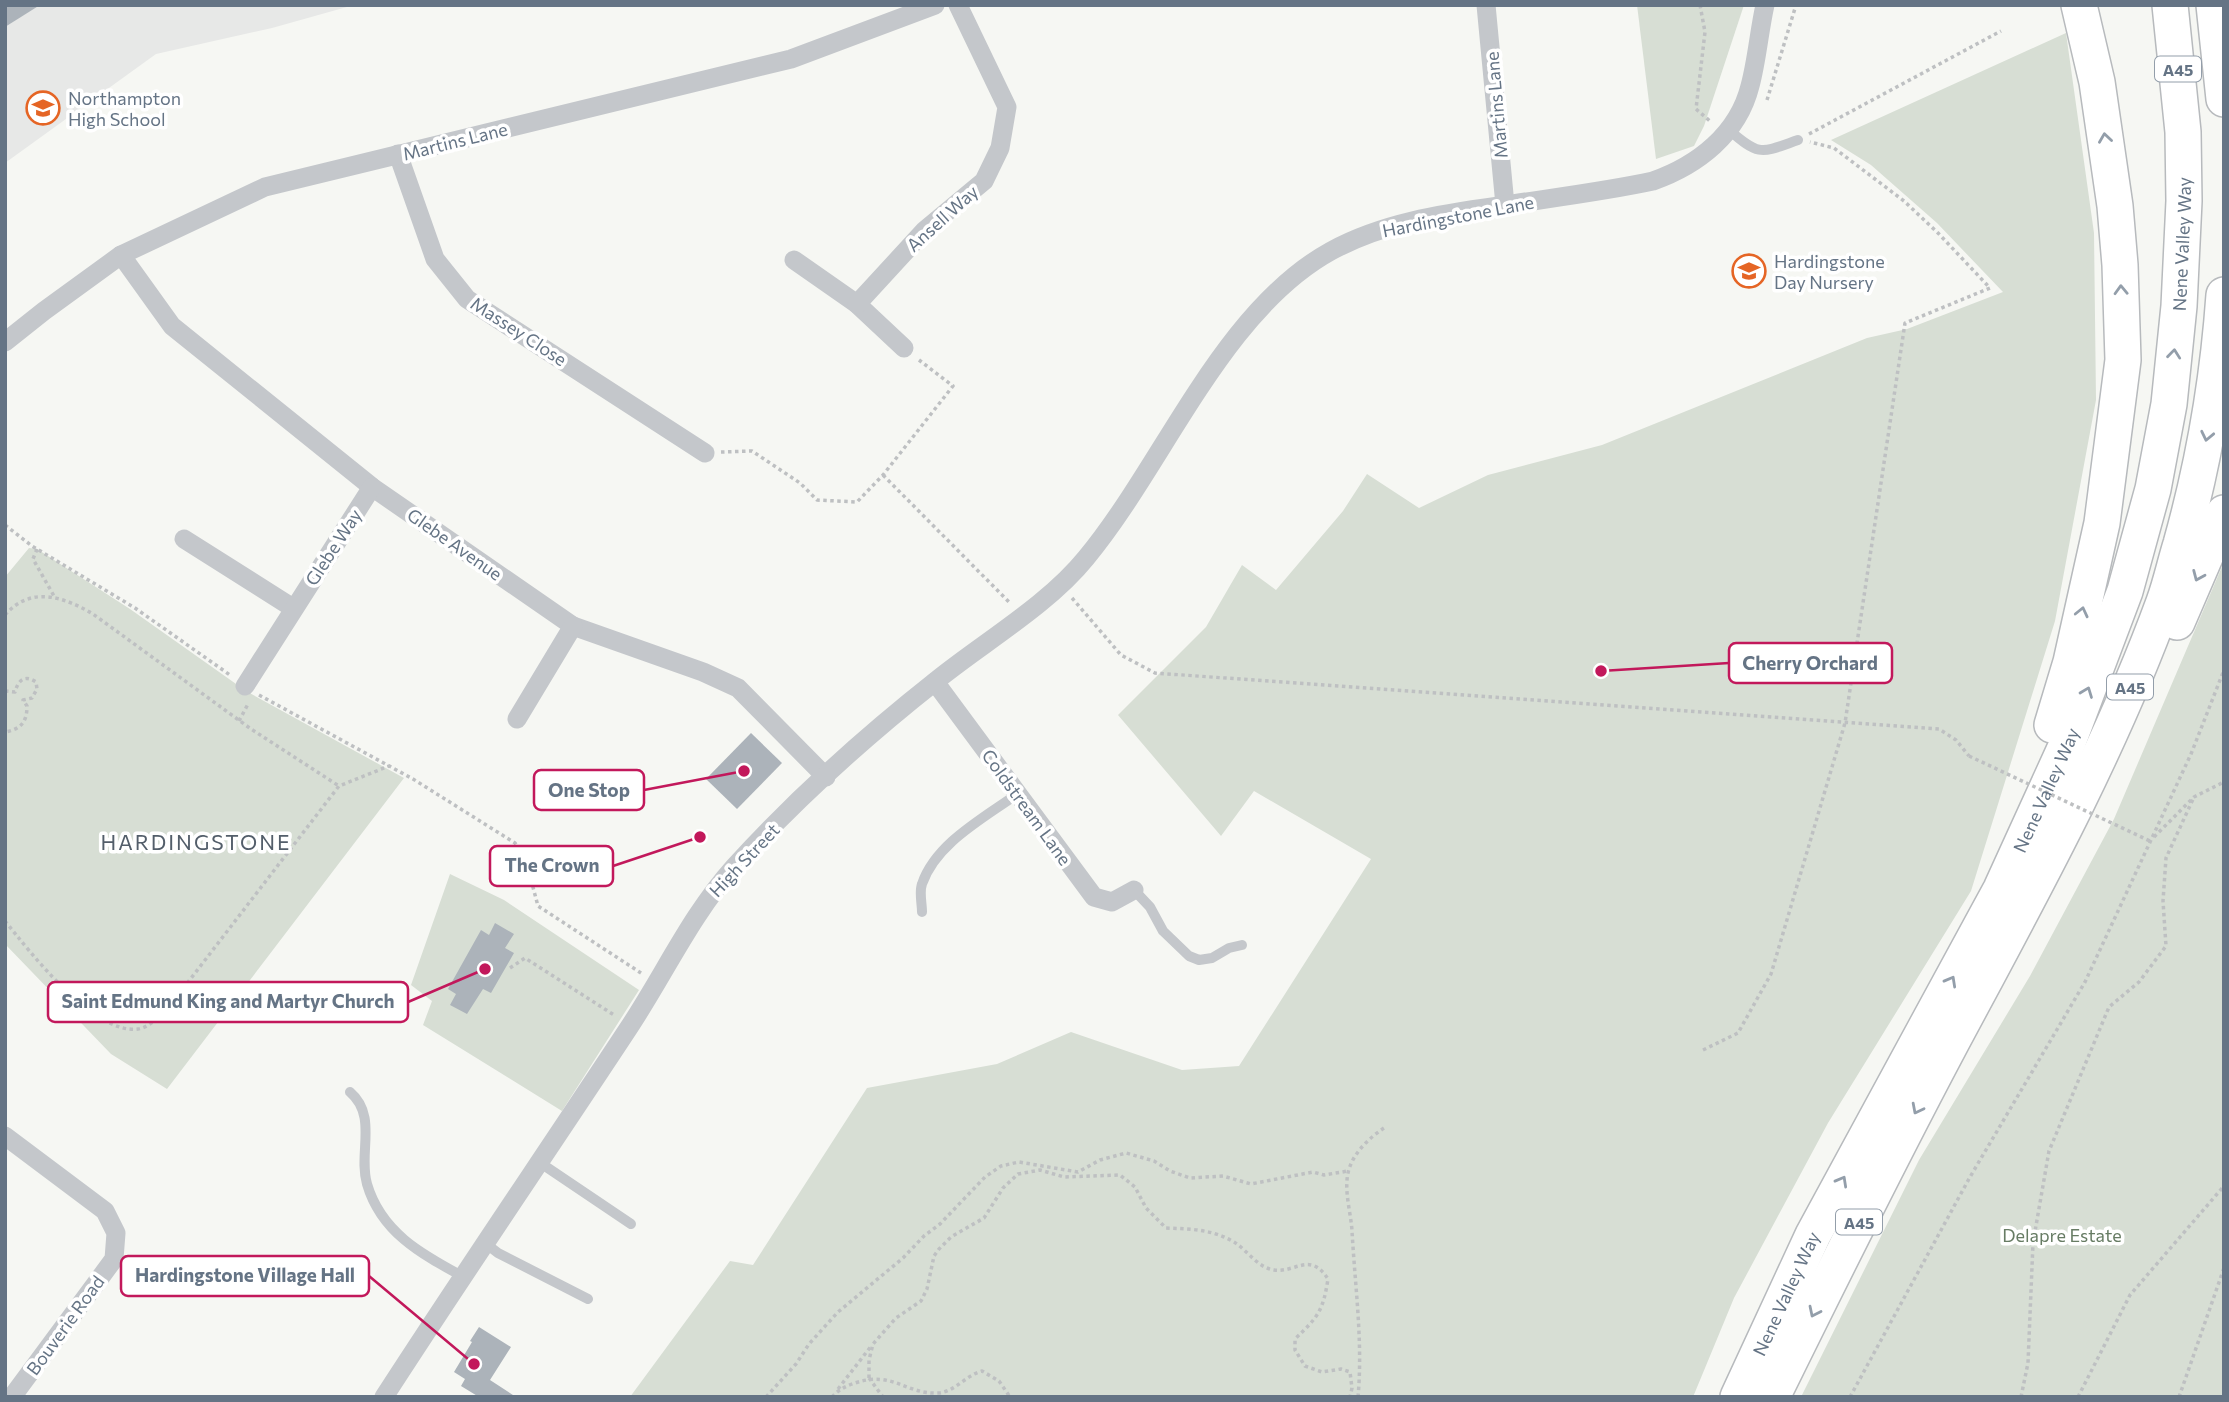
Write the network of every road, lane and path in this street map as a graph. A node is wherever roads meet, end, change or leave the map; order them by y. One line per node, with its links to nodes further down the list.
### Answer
1 (935, 5): 13 (street, Martins Lane)
2 (958, 5): 18 (street, Ansell Way)
3 (1486, 5): 14 (street, Martins Lane)
4 (1700, 5): 11 (path)
5 (1765, 5): 11 (street, Hardingstone Lane)
6 (2079, 5): 51 (highway, one-way to 6)
7 (2170, 5): 51 (highway, Nene Valley Way / A45, one-way to 7)
8 (2214, 5): 10 (highway, A45)
9 (2001, 31): 12 (path)
10 (2224, 99)
11 (1722, 127): 12 (lane); 14 (street, Hardingstone Lane)
12 (1798, 140): 42 (path)
13 (398, 154): 15 (street, Martins Lane); 21 (street, Massey Close)
14 (1504, 205): 22 (street, Hardingstone Lane)
15 (121, 255): 19 (street, Martins Lane); 24 (street, Glebe Avenue)
16 (794, 260): 18 (street)
17 (2224, 295): 59 (highway, Nene Valley Way / A45, one-way to 59)
18 (856, 304): 20 (street)
19 (5, 342)
20 (904, 348): 23 (path)
21 (705, 453): 23 (path)
22 (1146, 471): 33 (street, High Street)
23 (883, 475): 33 (path)
24 (372, 487): 31 (street, Glebe Way); 34 (street, Glebe Avenue)
25 (2224, 513): 59 (highway, one-way to 59)
26 (5, 526): 28 (path)
27 (184, 540): 31 (street)
28 (37, 549): 29 (path); 37 (path)
29 (54, 596): 32 (path); 47 (path)
30 (1073, 600): 42 (path)
31 (293, 608): 37 (street, Glebe Way)
32 (5, 615)
33 (1023, 615): 36 (street, High Street)
34 (573, 626): 41 (street); 45 (street, Glebe Avenue)
35 (2224, 670): 50 (path)
36 (935, 682): 45 (street, High Street); 48 (street, Coldstream Lane)
37 (245, 686): 44 (path)
38 (5, 691): 39 (path)
39 (15, 692): 40 (path); 40 (path)
40 (23, 700): 43 (path)
41 (517, 719)
42 (1845, 723): 50 (path, bridge); 60 (path)
43 (5, 732)
44 (389, 766): 47 (path); 57 (path)
45 (826, 776): 57 (street, High Street)
46 (2224, 782): 49 (path)
47 (339, 786): 54 (path)
48 (1017, 794): 52 (street, Coldstream Lane); 53 (lane)
49 (2194, 797): 50 (path); 86 (path)
50 (2150, 841): 85 (path)
51 (2001, 889): 83 (highway, Nene Valley Way / A45, one-way to 51)
52 (1134, 890): 55 (lane)
53 (922, 912)
54 (5, 921)
55 (1242, 945)
56 (510, 968): 58 (path)
57 (657, 984): 58 (street, High Street)
58 (631, 1026): 64 (street, High Street)
59 (1948, 1049): 84 (highway, Nene Valley Way / A45, one-way to 84)
60 (1703, 1050)
61 (351, 1092): 70 (lane)
62 (1384, 1128): 65 (path)
63 (5, 1136): 75 (street, Bouverie Road)
64 (538, 1162): 67 (lane); 68 (street, High Street)
65 (1348, 1171): 77 (path); 82 (path)
66 (2224, 1186): 87 (path)
67 (631, 1224)
68 (484, 1243): 70 (street, High Street); 71 (lane)
69 (2224, 1268): 88 (path)
70 (462, 1276): 76 (street, High Street)
71 (587, 1299)
72 (873, 1344): 73 (path); 74 (path); 81 (path)
73 (869, 1378): 74 (path); 79 (path); 80 (path)
74 (837, 1391): 78 (path)
75 (12, 1397)
76 (384, 1397)
77 (766, 1397)
78 (832, 1397)
79 (883, 1397)
80 (1010, 1397)
81 (1350, 1397)
82 (1358, 1397)
83 (1738, 1397)
84 (1772, 1397)
85 (1850, 1397)
86 (2021, 1397)
87 (2078, 1397)
88 (2179, 1397)

